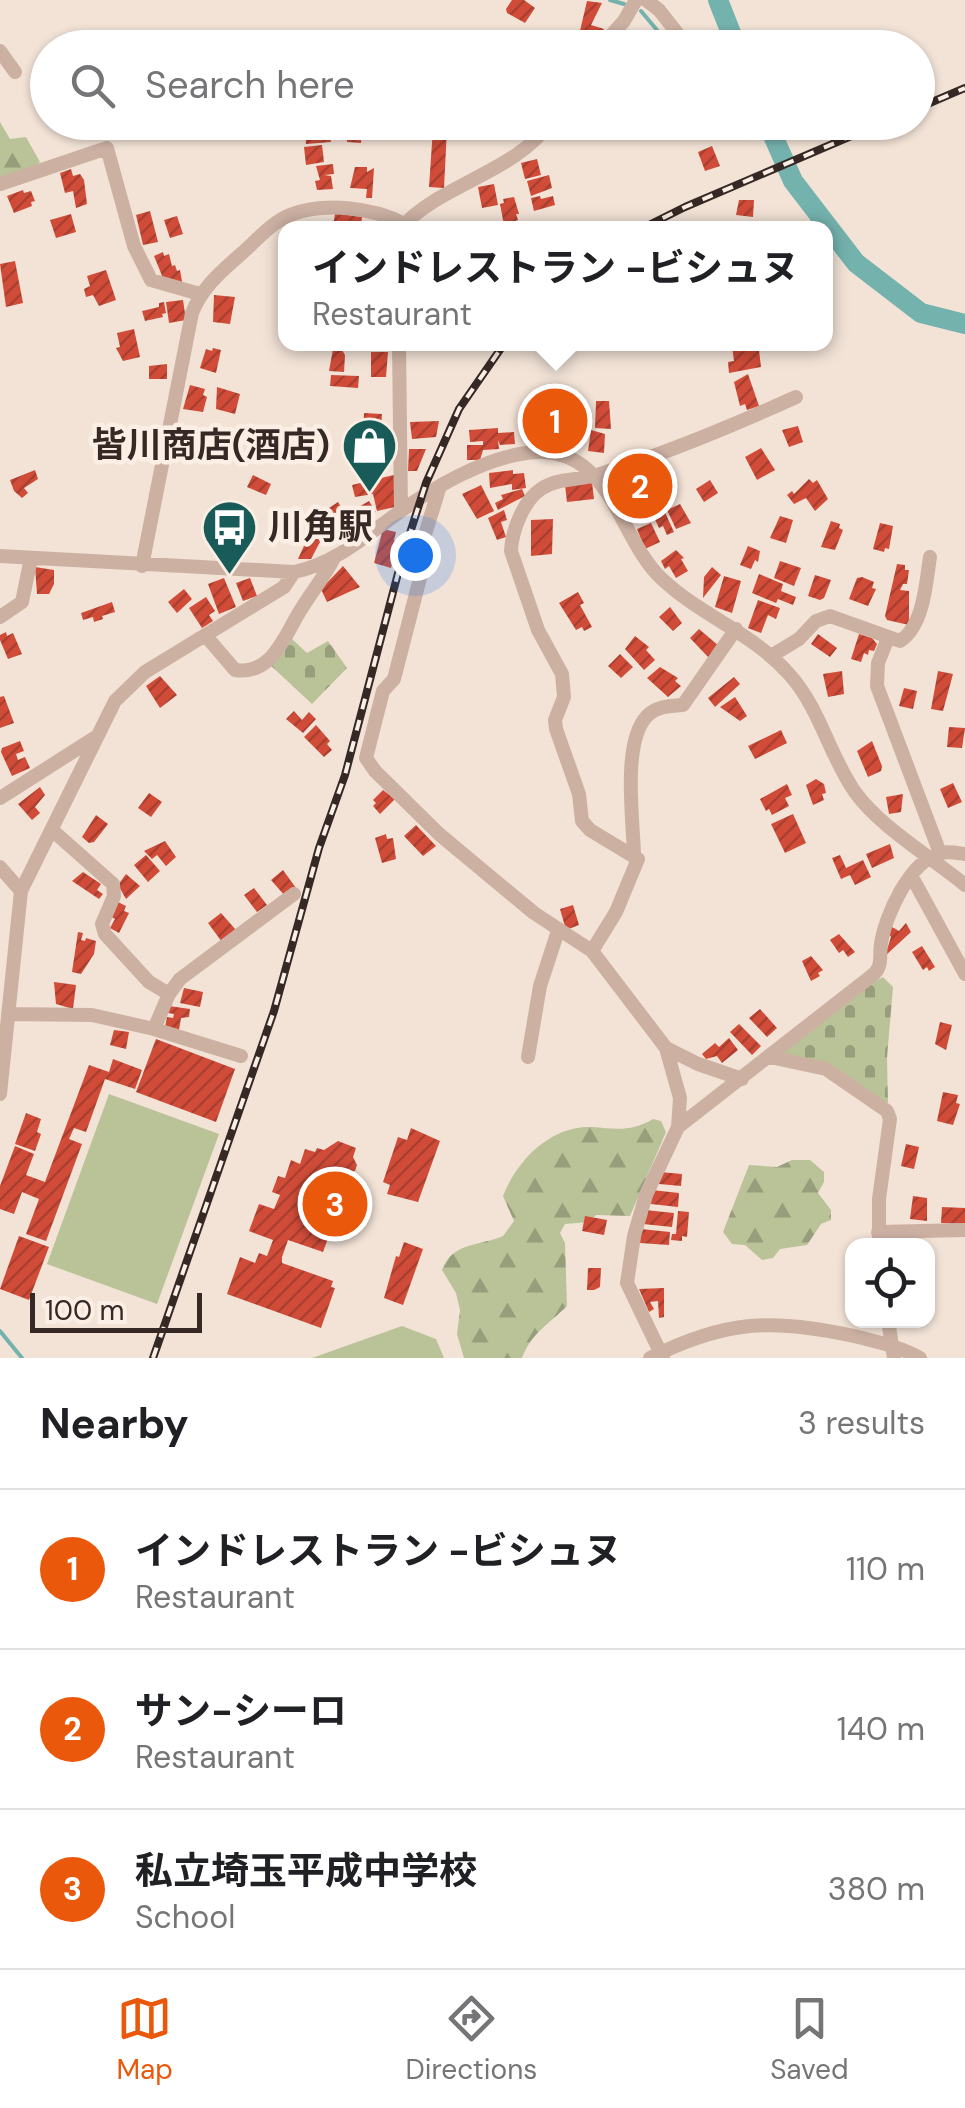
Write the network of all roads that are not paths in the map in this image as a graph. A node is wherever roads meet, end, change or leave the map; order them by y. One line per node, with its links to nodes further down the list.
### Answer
1 (636, 0): 3 (street)
2 (646, 0): 4 (street)
3 (616, 30)
4 (675, 30)
5 (0, 51): 6 (street)
6 (14, 72)
7 (536, 140): 11 (street)
8 (0, 184): 13 (street)
9 (282, 221): 10 (street)
10 (396, 221)
11 (410, 221)
12 (278, 224): 13 (street)
13 (200, 294): 23 (street)
14 (399, 351): 18 (street)
15 (796, 397): 16 (street)
16 (596, 476): 17 (street); 26 (street); 33 (street)
17 (440, 486): 18 (street); 41 (street)
18 (401, 510): 20 (street)
19 (0, 556): 22 (street)
20 (334, 557): 24 (street); 27 (street)
21 (930, 557): 28 (street)
22 (31, 558): 23 (street); 25 (street)
23 (142, 566): 24 (street)
24 (294, 572): 27 (street)
25 (0, 616)
26 (736, 629): 29 (street); 33 (street)
27 (205, 634): 30 (street)
28 (888, 638): 29 (street); 35 (street)
29 (772, 656): 35 (street)
30 (96, 737): 31 (street); 32 (street)
31 (0, 798)
32 (52, 830): 39 (street); 44 (street)
33 (634, 854): 42 (street)
34 (965, 854): 35 (street)
35 (936, 855): 37 (street); 38 (street)
36 (0, 867): 39 (street)
37 (912, 877): 43 (street); 50 (street)
38 (965, 885)
39 (21, 891): 45 (street)
40 (294, 894): 44 (street)
41 (558, 932): 42 (street); 49 (street)
42 (592, 952): 47 (street)
43 (965, 974)
44 (169, 994): 46 (street)
45 (8, 1014): 46 (street); 52 (street)
46 (154, 1029): 48 (street)
47 (666, 1048): 51 (street); 53 (street)
48 (242, 1056)
49 (528, 1057)
50 (770, 1057): 51 (street); 55 (street)
51 (742, 1079): 53 (street)
52 (0, 1094)
53 (678, 1127): 58 (street)
54 (965, 1230): 56 (street)
55 (878, 1238)
56 (888, 1238)
57 (892, 1352): 58 (street); 59 (street)
58 (658, 1356)
59 (920, 1358)

